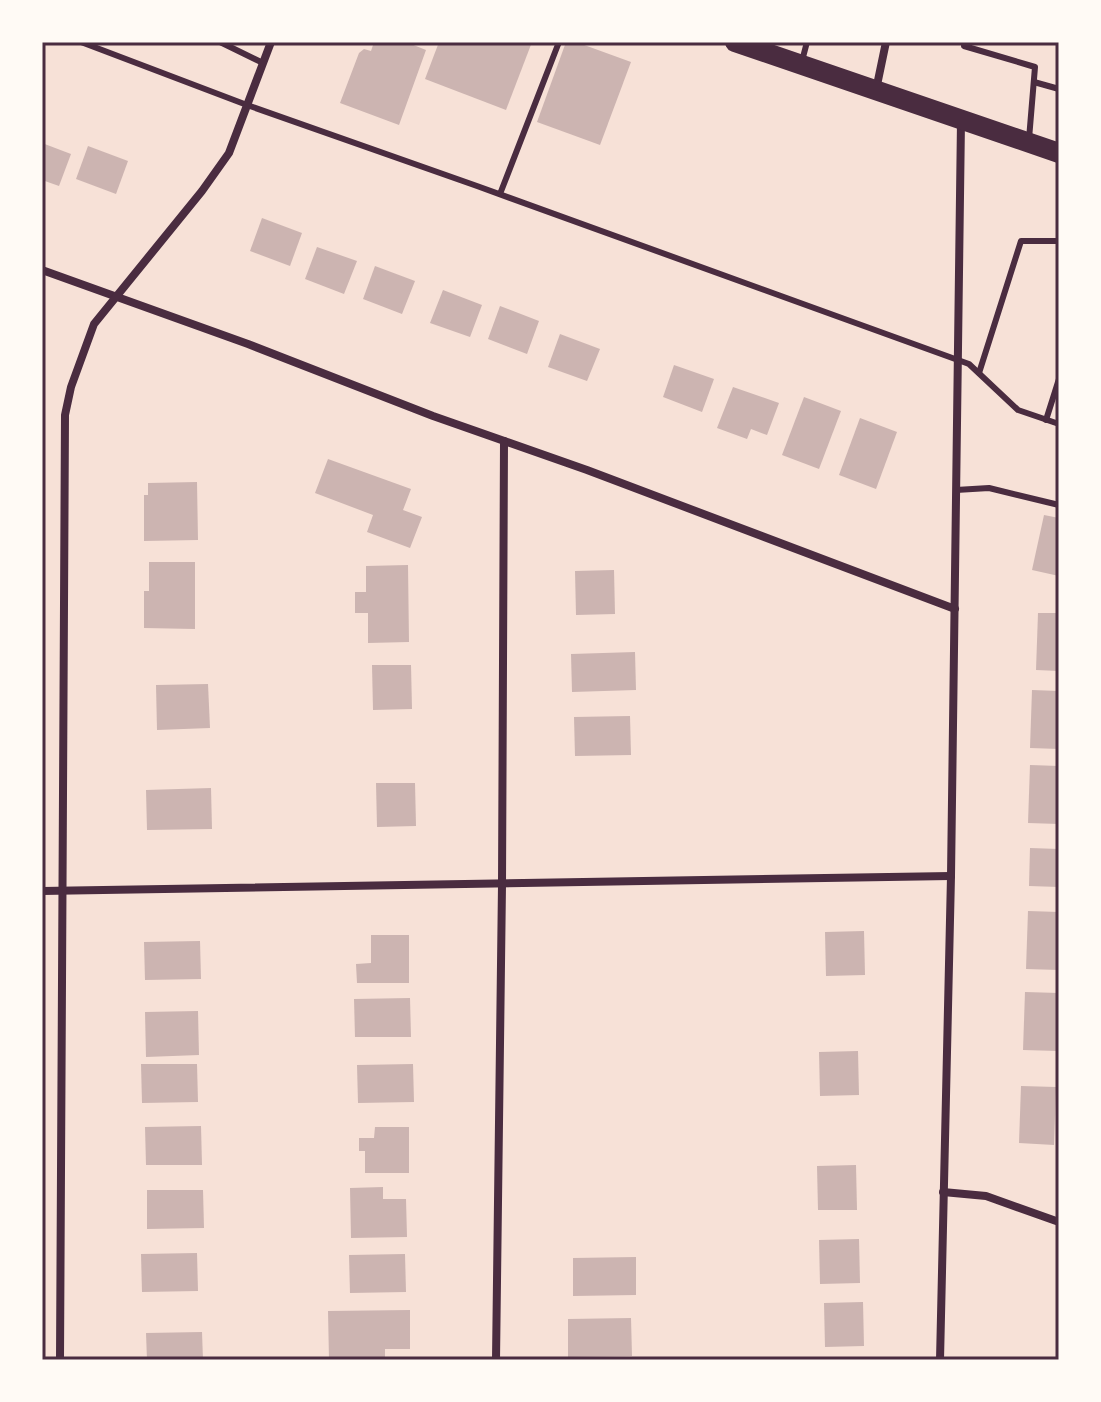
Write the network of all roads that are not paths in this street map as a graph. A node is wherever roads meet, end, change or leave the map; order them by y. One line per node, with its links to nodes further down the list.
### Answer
1 (81, 42): 14 (lane)
2 (220, 42): 9 (lane)
3 (271, 42): 9 (street)
4 (559, 42): 18 (lane)
5 (735, 42): 10 (main road)
6 (807, 42): 10 (lane)
7 (886, 42): 13 (street)
8 (965, 42): 11 (lane)
9 (263, 63): 14 (street)
10 (801, 64): 13 (main road)
11 (1034, 82): 12 (lane); 16 (lane)
12 (1059, 89)
13 (876, 90): 15 (main road)
14 (247, 105): 18 (lane); 21 (street)
15 (961, 119): 16 (main road); 22 (street)
16 (1029, 142): 17 (main road)
17 (1059, 153)
18 (500, 194): 22 (lane)
19 (1059, 241): 23 (lane)
20 (42, 270): 21 (street)
21 (114, 297): 27 (street); 34 (street)
22 (958, 360): 23 (lane); 28 (street)
23 (979, 373): 25 (lane)
24 (1059, 379): 25 (lane)
25 (1046, 420): 26 (lane)
26 (1059, 424)
27 (504, 441): 30 (street); 32 (street)
28 (956, 490): 29 (lane); 30 (street)
29 (1059, 505)
30 (955, 609): 31 (street)
31 (951, 876): 32 (street); 35 (street)
32 (502, 885): 34 (street); 38 (street)
33 (42, 891): 34 (street)
34 (62, 891): 37 (street)
35 (943, 1192): 36 (street); 39 (street)
36 (1059, 1222)
37 (60, 1360)
38 (496, 1360)
39 (940, 1360)

